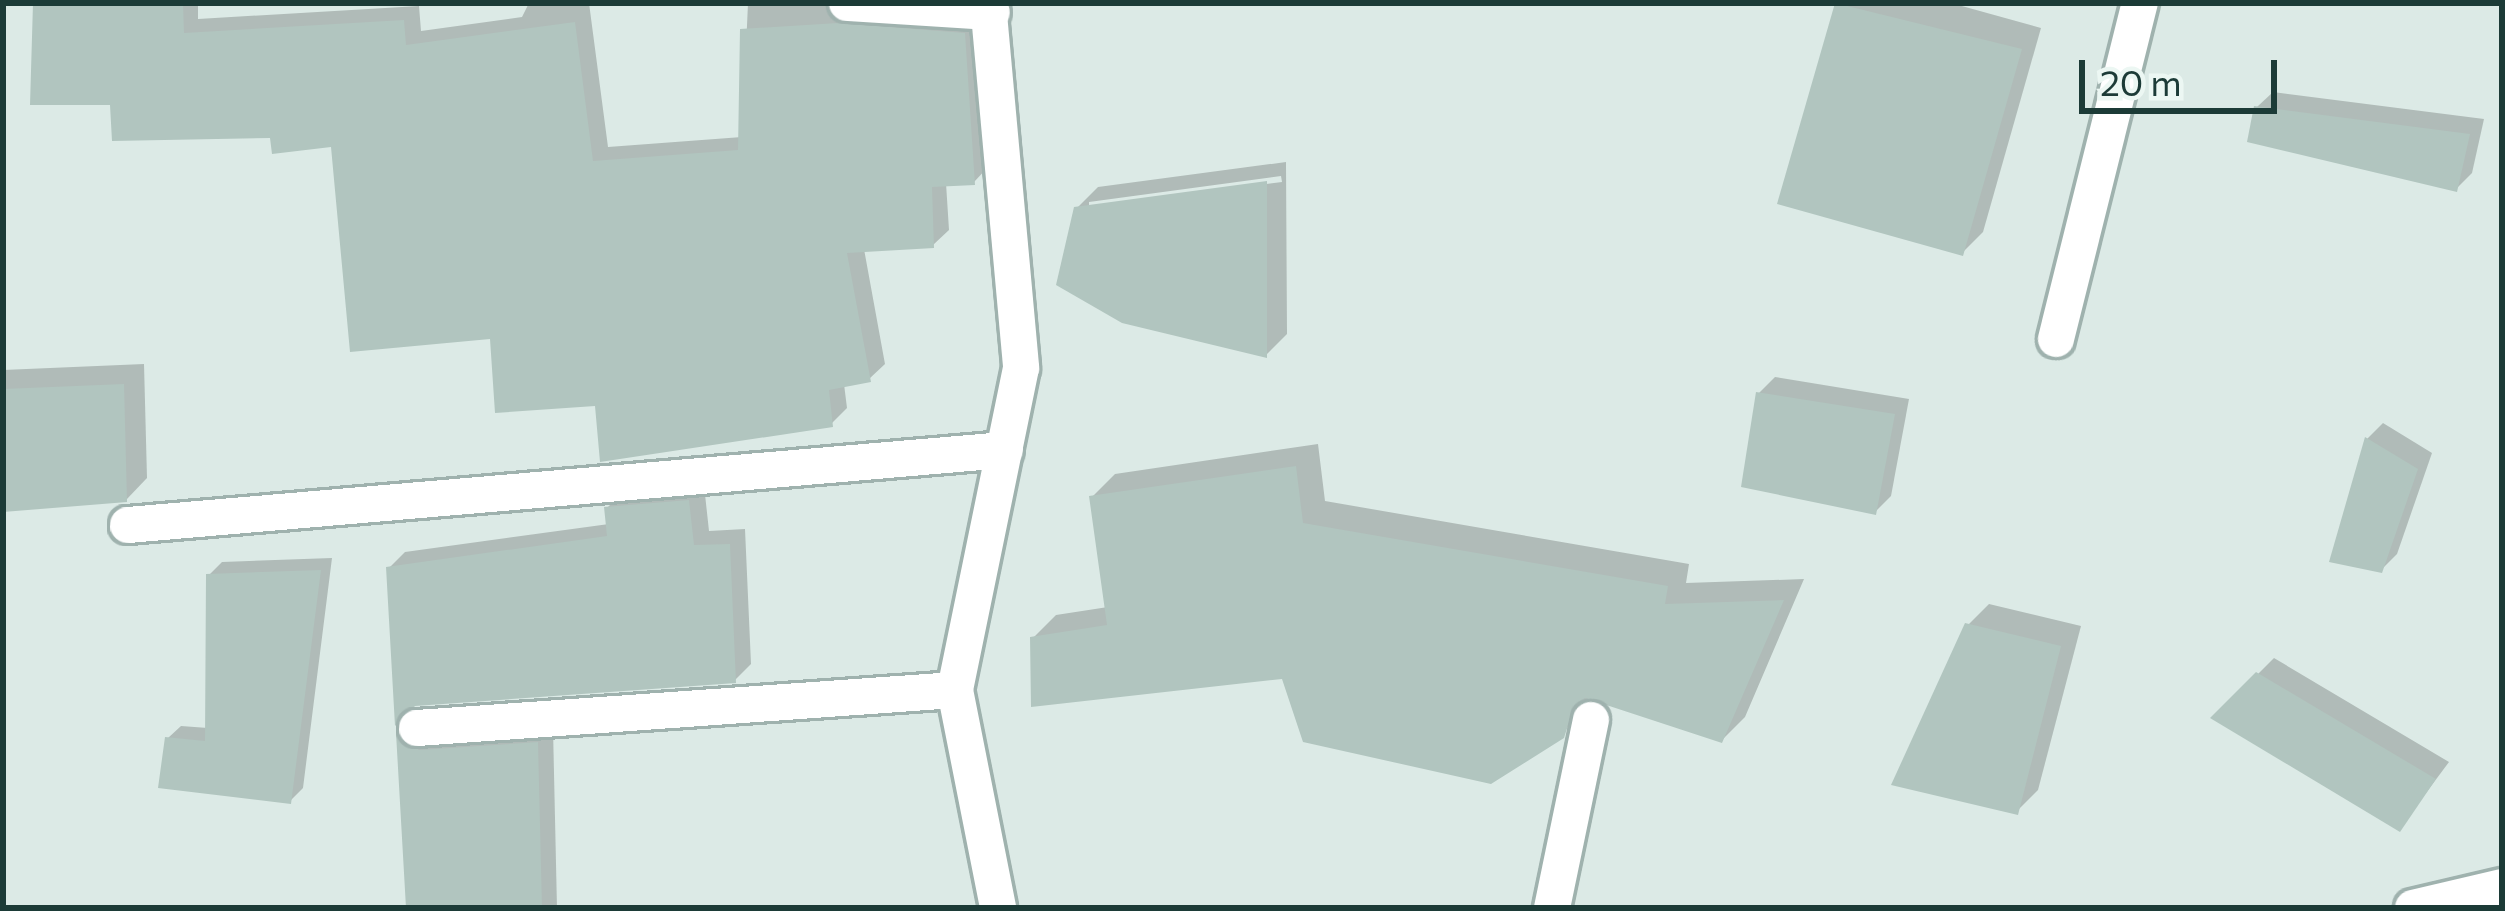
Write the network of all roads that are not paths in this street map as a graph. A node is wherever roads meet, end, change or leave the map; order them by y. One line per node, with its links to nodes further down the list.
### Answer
1 (847, 3): 3 (street)
2 (2140, 3): 4 (street)
3 (990, 7): 5 (street)
4 (2056, 338)
5 (1005, 450): 6 (street); 7 (street)
6 (128, 525)
7 (955, 690): 9 (street); 11 (street)
8 (1592, 720): 12 (street)
9 (417, 728)
10 (2502, 887): 13 (street)
11 (998, 908)
12 (1552, 908)
13 (2413, 908)

